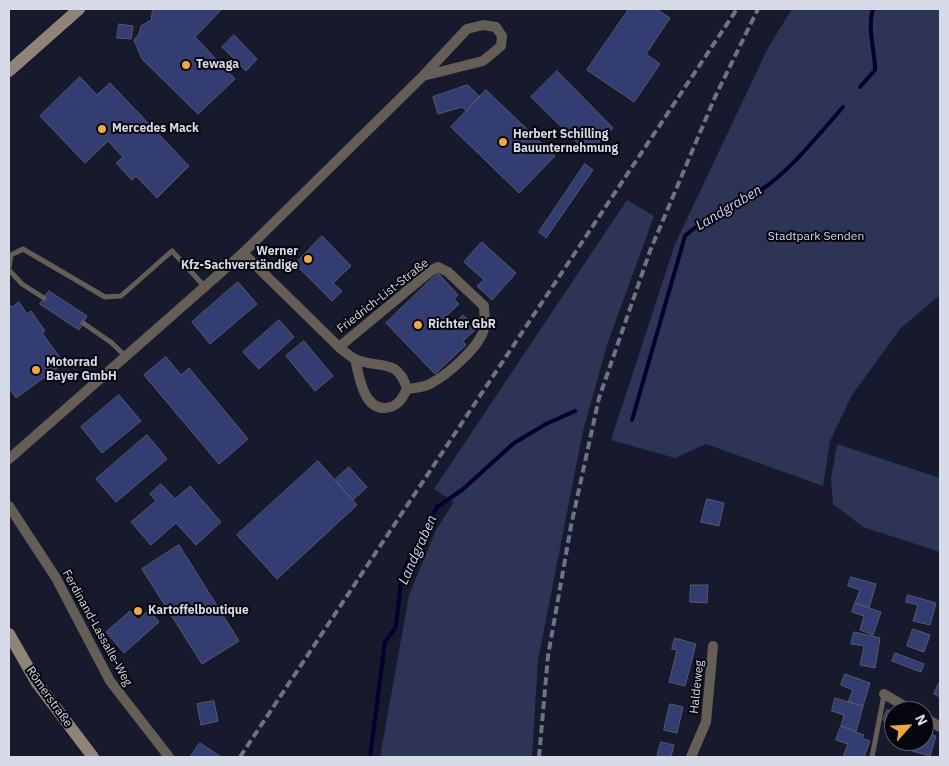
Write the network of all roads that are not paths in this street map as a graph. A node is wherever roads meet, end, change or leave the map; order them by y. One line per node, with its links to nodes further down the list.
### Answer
1 (80, 9): 2 (main road)
2 (9, 71)
3 (424, 76): 3 (street); 4 (street)
4 (242, 253): 6 (street); 9 (street, Friedrich-List-Straße)
5 (9, 268): 6 (lane); 7 (lane)
6 (205, 287): 10 (street)
7 (44, 298)
8 (83, 323): 10 (lane)
9 (339, 347): 11 (street, Friedrich-List-Straße); 12 (street, Friedrich-List-Straße)
10 (125, 356): 13 (street)
11 (355, 359): 12 (street, Friedrich-List-Straße); 12 (street)
12 (407, 389)
13 (9, 459)
14 (9, 506): 20 (street, Ferdinand-Lassalle-Weg)
15 (9, 634): 19 (main road, Römerstraße)
16 (713, 646): 21 (street, Haldeweg)
17 (884, 694): 18 (street); 22 (lane)
18 (896, 701)
19 (93, 757)
20 (169, 757)
21 (691, 757)
22 (872, 757)

